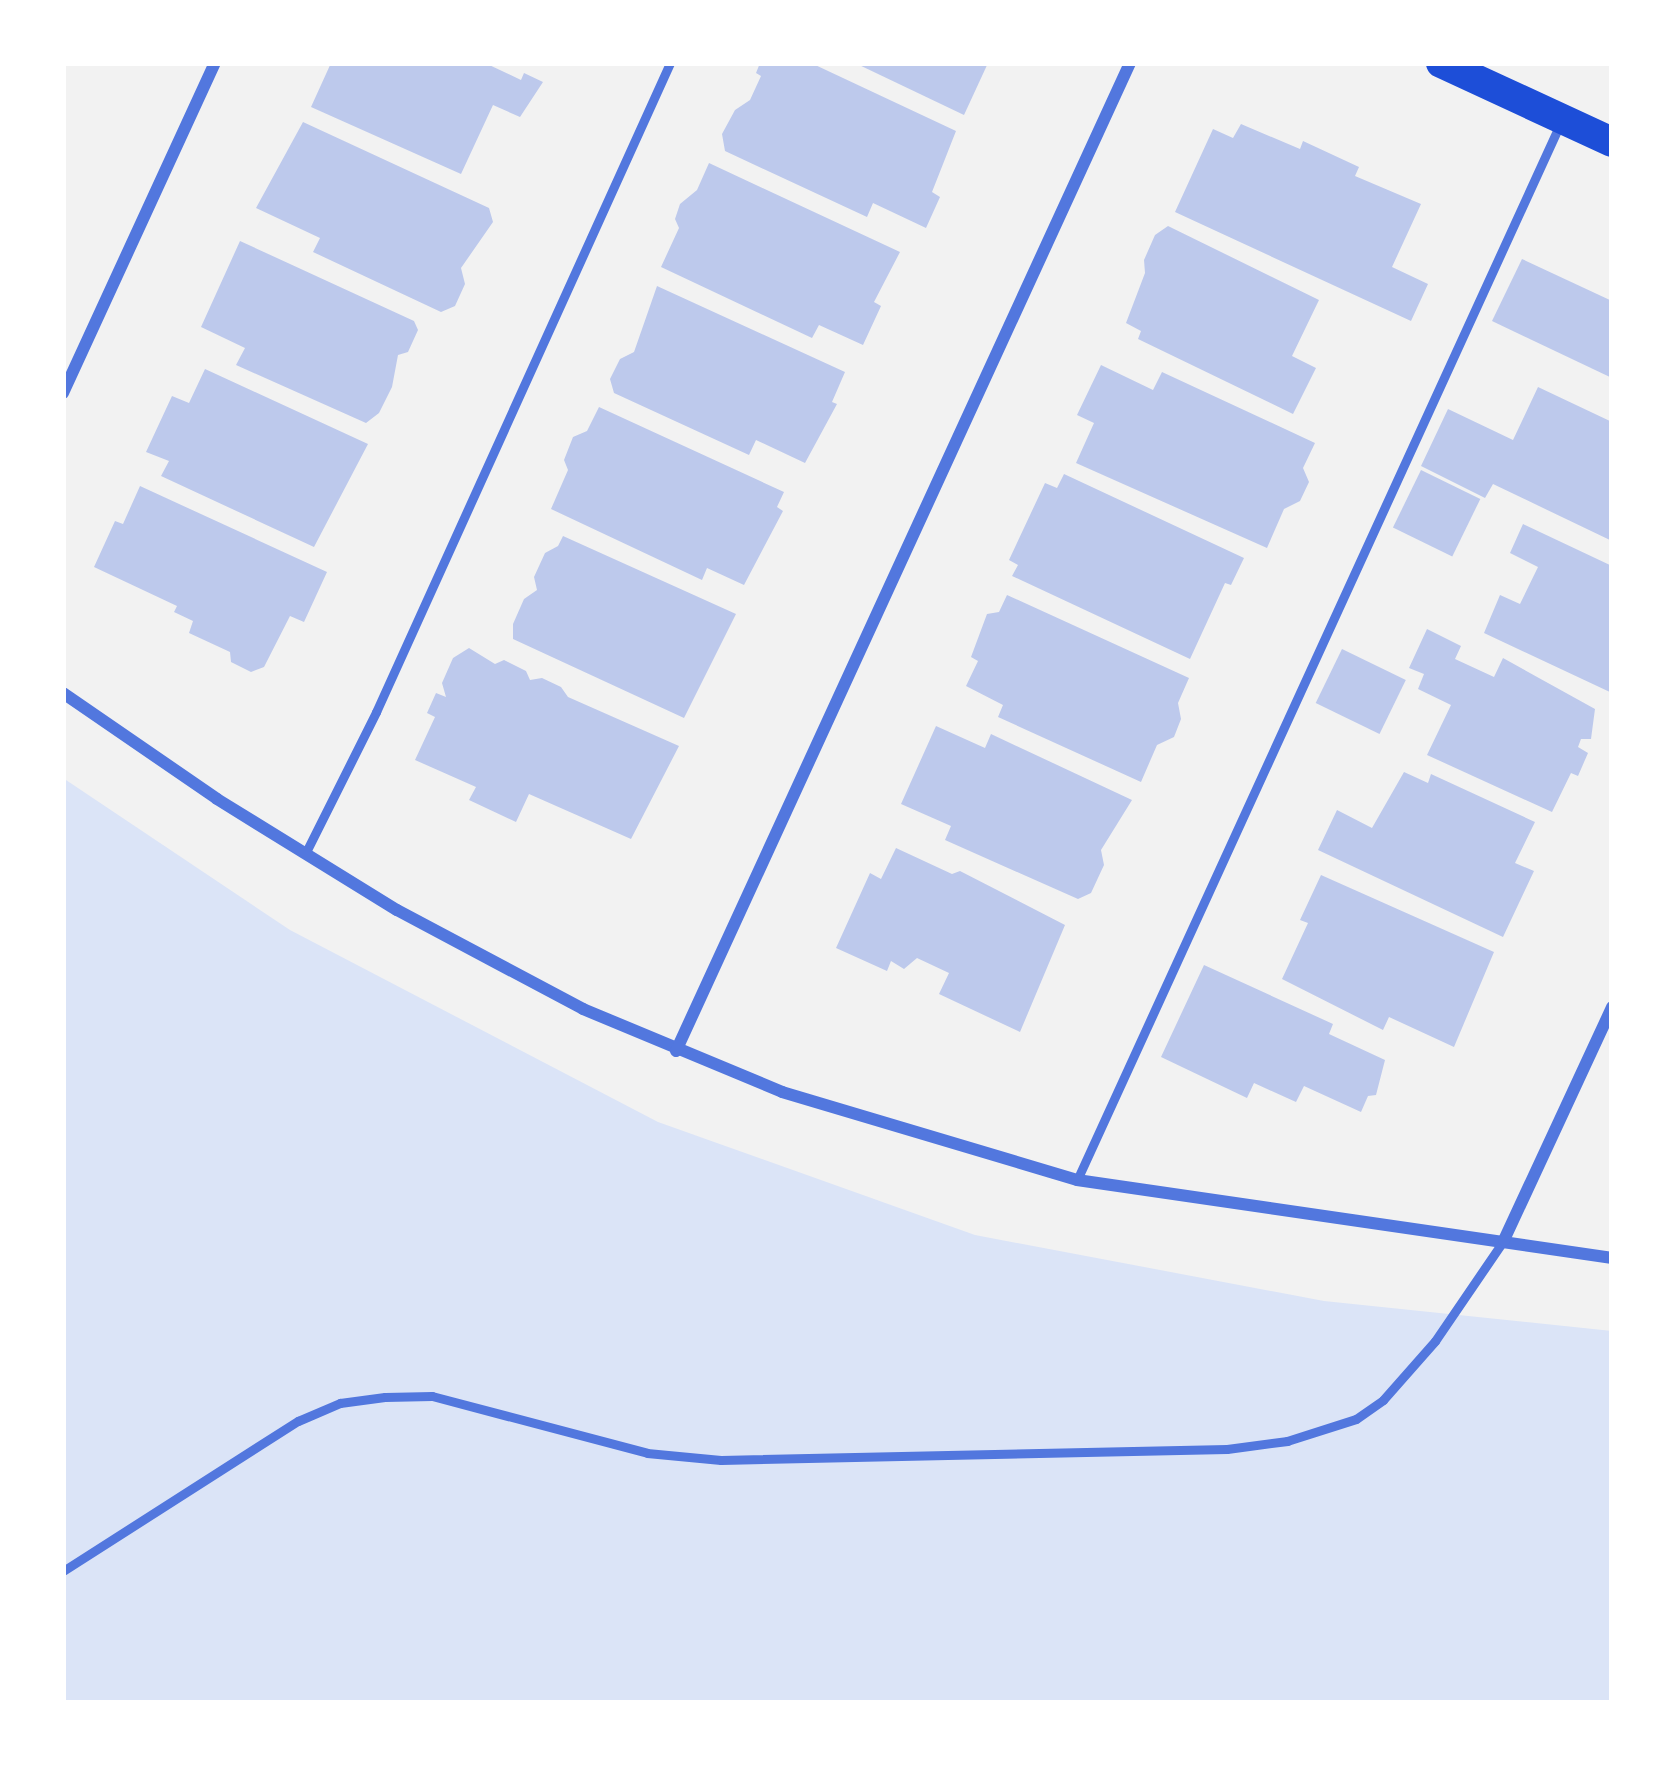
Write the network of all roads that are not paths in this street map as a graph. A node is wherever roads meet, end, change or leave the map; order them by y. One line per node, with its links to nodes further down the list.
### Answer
1 (215, 63): 7 (street)
2 (670, 63): 9 (lane)
3 (1130, 63): 11 (street)
4 (1441, 63): 5 (main road)
5 (1562, 119): 6 (main road); 12 (lane)
6 (1612, 142)
7 (63, 393)
8 (63, 692): 9 (street)
9 (305, 854): 11 (street)
10 (1612, 1007): 13 (street)
11 (676, 1051): 12 (street)
12 (1077, 1180): 13 (street)
13 (1504, 1240): 14 (street); 15 (lane)
14 (1612, 1258)
15 (63, 1571)

